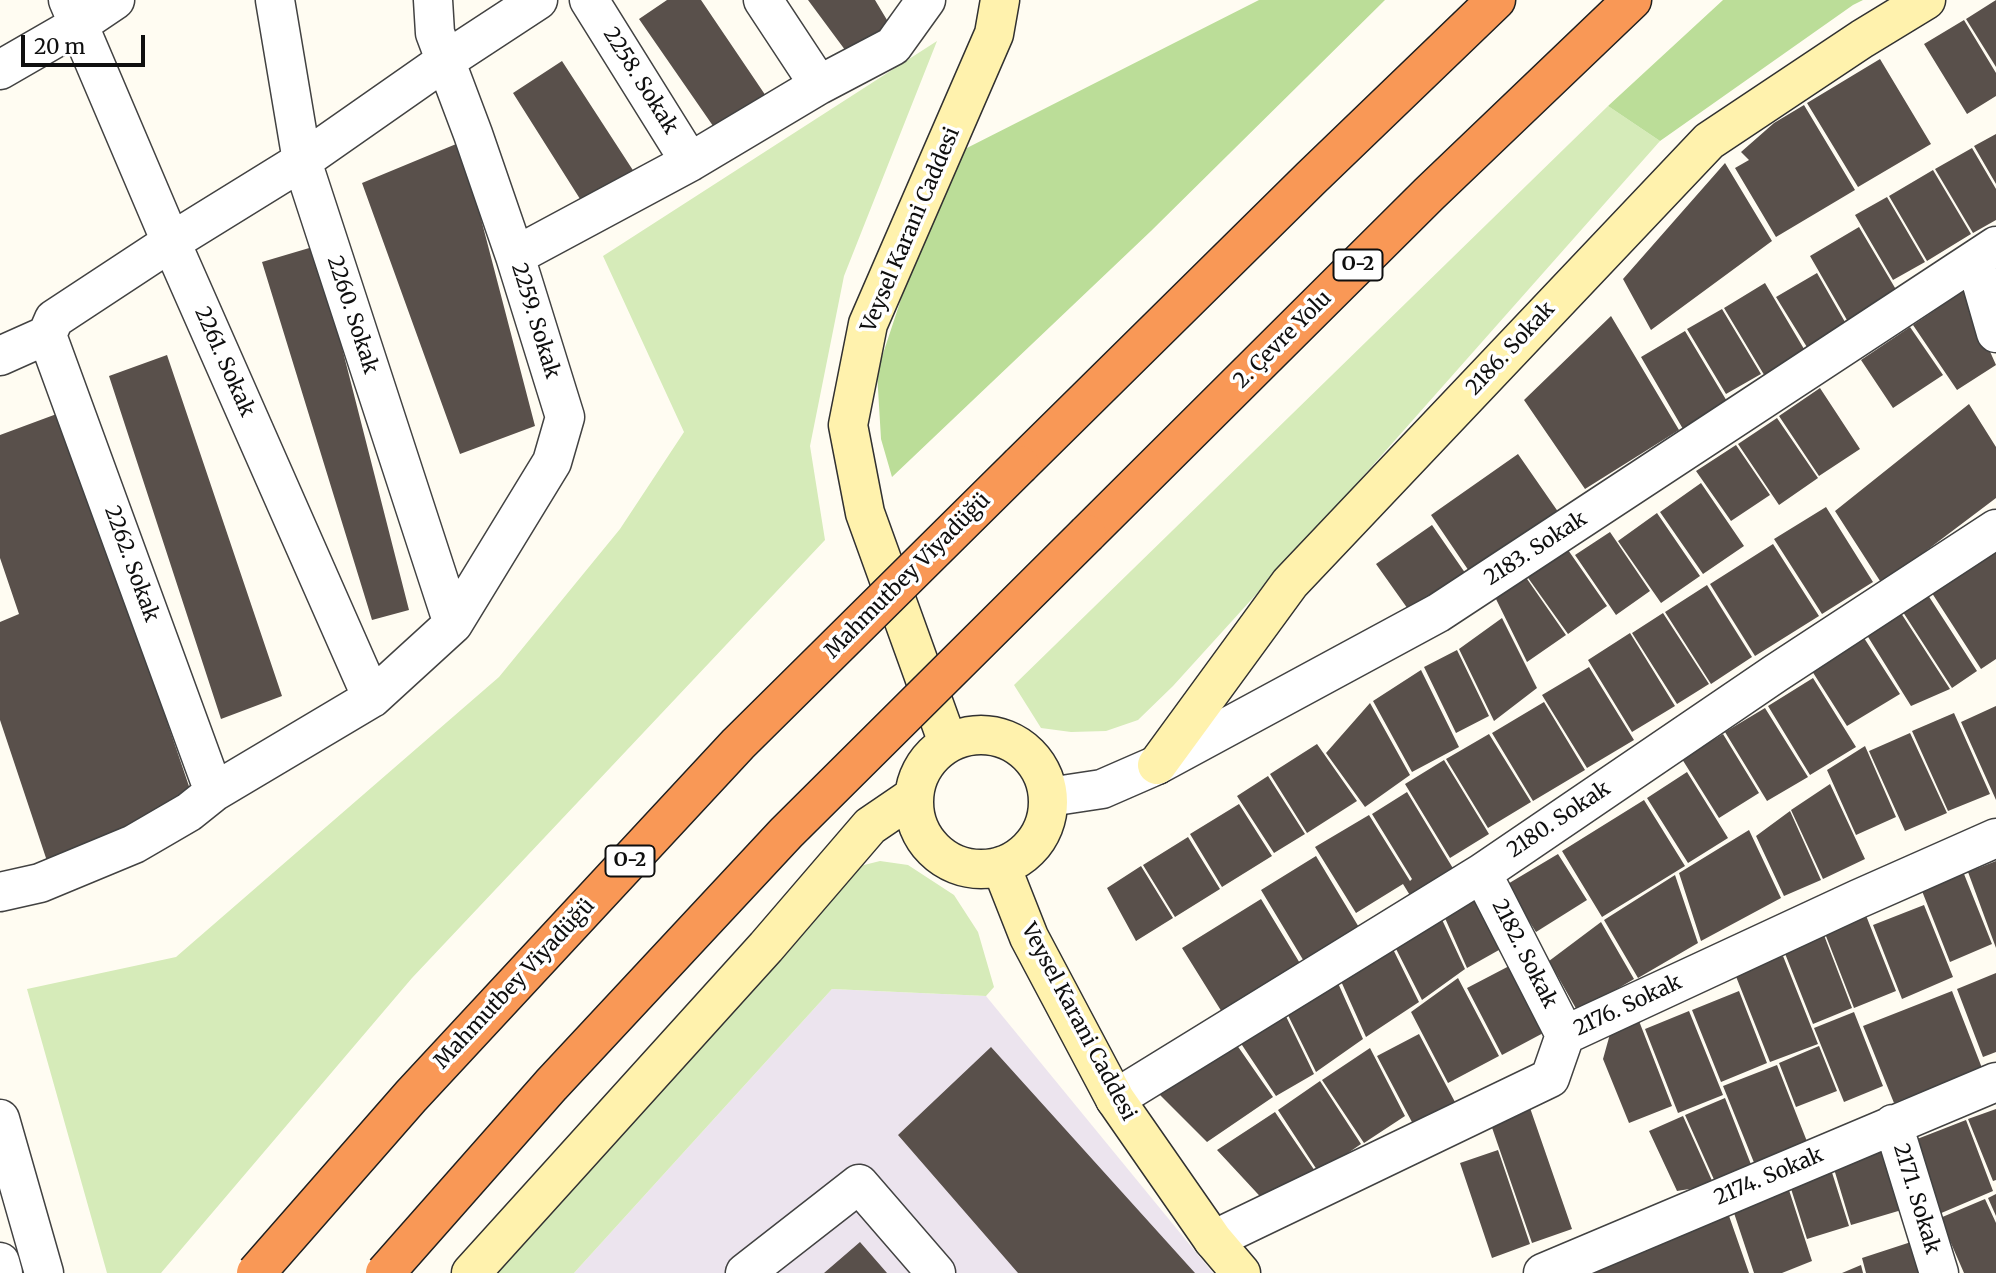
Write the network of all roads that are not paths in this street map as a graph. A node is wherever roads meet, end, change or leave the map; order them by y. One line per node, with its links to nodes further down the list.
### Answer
1 (115, 0): 12 (street)
2 (275, 0): 16 (street, 2260. Sokak)
3 (433, 0): 13 (street, 2259. Sokak)
4 (538, 0): 13 (street)
5 (589, 0): 17 (street, 2258. Sokak)
6 (763, 0): 15 (street)
7 (926, 0): 15 (street)
8 (1000, 0): 27 (main road, Veysel Karani Caddesi)
9 (1496, 0): 45 (highway, Mahmutbey Viyadüğü / O-2, bridge)
10 (1632, 0): 46 (highway, 2. Çevre Yolu / O-2, bridge)
11 (1926, 0): 28 (main road, 2186. Sokak)
12 (73, 12): 14 (street); 18 (street, 2261. Sokak)
13 (444, 61): 16 (street); 20 (street, 2259. Sokak)
14 (0, 71)
15 (819, 85): 17 (street)
16 (302, 161): 18 (street); 25 (street, 2260. Sokak)
17 (690, 162): 20 (street)
18 (171, 242): 22 (street); 26 (street, 2261. Sokak)
19 (1985, 253): 21 (street); 28 (street, 2183. Sokak)
20 (515, 256): 25 (street, 2259. Sokak)
21 (1996, 333)
22 (47, 335): 23 (street); 29 (street, 2262. Sokak)
23 (0, 356)
24 (1996, 529): 34 (street, 2180. Sokak)
25 (453, 624): 26 (street, 2259. Sokak)
26 (372, 698): 29 (street, 2259. Sokak)
27 (948, 743): 30 (main road); 31 (main road)
28 (1157, 765): 31 (street, 2183. Sokak)
29 (215, 792): 35 (street, 2259. Sokak)
30 (914, 796): 33 (main road); 47 (main road)
31 (1049, 797): 33 (main road)
32 (1996, 838): 36 (street, 2176. Sokak)
33 (1001, 866): 38 (main road, Veysel Karani Caddesi)
34 (1482, 873): 36 (street, 2182. Sokak); 38 (street, 2180. Sokak)
35 (0, 892)
36 (1565, 1035): 41 (street, 2176. Sokak)
37 (1996, 1082): 40 (street, 2174. Sokak)
38 (1115, 1100): 41 (main road, Veysel Karani Caddesi)
39 (0, 1119): 44 (street)
40 (1893, 1124): 51 (street, 2174. Sokak); 52 (street, 2171. Sokak)
41 (1213, 1240): 50 (main road, Veysel Karani Caddesi)
42 (0, 1262): 43 (street)
43 (3, 1273)
44 (44, 1273)
45 (256, 1273)
46 (386, 1273)
47 (471, 1273)
48 (745, 1273): 49 (street)
49 (936, 1273)
50 (1241, 1273)
51 (1543, 1273)
52 (1939, 1273)

